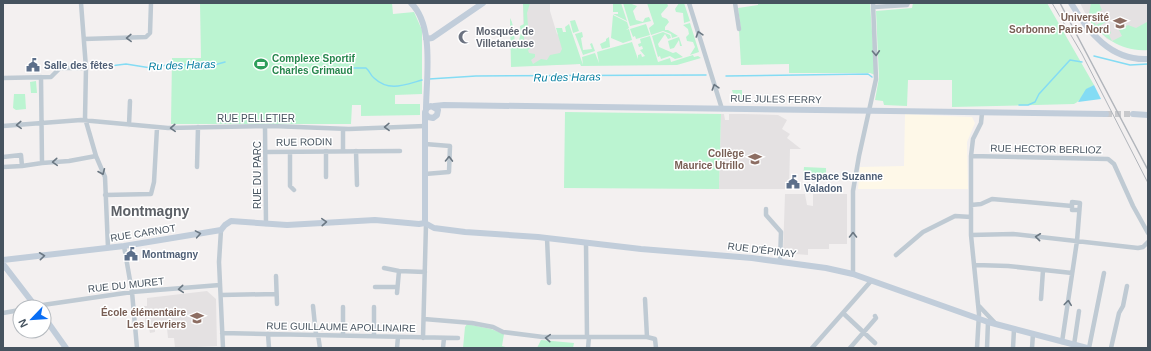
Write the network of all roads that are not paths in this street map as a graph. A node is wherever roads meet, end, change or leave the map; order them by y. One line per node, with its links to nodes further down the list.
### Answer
1 (81, 3): 11 (street)
2 (152, 3): 11 (street, one-way to 11)
3 (411, 3): 12 (main road)
4 (483, 3): 12 (main road)
5 (689, 3): 20 (street, one-way to 5)
6 (735, 3): 10 (street)
7 (908, 3): 9 (street)
8 (1072, 3): 13 (main road)
9 (873, 5): 21 (street, one-way to 21)
10 (739, 29)
11 (84, 39): 14 (street)
12 (426, 39): 19 (main road)
13 (1148, 59)
14 (86, 68): 15 (street); 28 (street)
15 (42, 77): 16 (street); 29 (street)
16 (3, 78)
17 (130, 101): 30 (street)
18 (446, 105): 19 (main road, RUE JULES FERRY); 20 (main road, RUE JULES FERRY); 22 (main road)
19 (429, 109): 22 (main road); 27 (main road); 32 (main road)
20 (722, 109): 21 (main road, RUE JULES FERRY)
21 (869, 110): 23 (main road, RUE JULES FERRY); 85 (street, one-way to 21)
22 (438, 112): 27 (main road)
23 (982, 113): 24 (main road, RUE JULES FERRY); 45 (street)
24 (1106, 114)
25 (1133, 114): 26 (main road)
26 (1148, 114)
27 (432, 118): 32 (main road)
28 (86, 122): 29 (street, RUE PELLETIER); 30 (street, RUE PELLETIER); 44 (street)
29 (41, 123): 31 (street, RUE PELLETIER, one-way to 31); 47 (street)
30 (129, 125): 35 (street, RUE PELLETIER)
31 (3, 126)
32 (426, 126): 36 (street, RUE PELLETIER, one-way to 36); 37 (main road)
33 (198, 127): 34 (street, RUE PELLETIER); 35 (street, RUE PELLETIER, one-way to 35); 50 (street)
34 (265, 127): 36 (street, RUE PELLETIER); 42 (street, RUE DU PARC)
35 (158, 128): 55 (street)
36 (343, 129): 39 (street, RUE RODIN)
37 (425, 144): 51 (main road); 51 (street, one-way to 37)
38 (326, 151): 39 (street, RUE RODIN); 43 (street, RUE RODIN); 52 (street)
39 (343, 151): 40 (street, RUE RODIN)
40 (356, 151): 41 (street, RUE RODIN); 53 (street)
41 (400, 151)
42 (266, 152): 43 (street, RUE RODIN); 62 (street, RUE DU PARC)
43 (290, 152): 54 (street)
44 (96, 156): 47 (street, one-way to 47); 55 (street, one-way to 55)
45 (971, 156): 56 (street); 64 (street, RUE HECTOR BERLIOZ)
46 (3, 157): 48 (street)
47 (42, 163): 48 (street)
48 (22, 166): 49 (street)
49 (3, 167)
50 (197, 167)
51 (425, 174): 61 (main road)
52 (326, 177)
53 (357, 185)
54 (294, 190)
55 (105, 195): 71 (street)
56 (971, 205): 57 (street); 60 (street)
57 (1072, 206): 59 (street); 59 (street)
58 (766, 209): 76 (street)
59 (1079, 210): 67 (street)
60 (971, 216): 65 (street); 74 (street)
61 (426, 223): 62 (main road, RUE CARNOT, one-way to 61); 66 (main road, RUE D'ÉPINAY); 82 (street)
62 (266, 224): 63 (main road, RUE CARNOT)
63 (221, 230): 70 (main road, RUE CARNOT, one-way to 63); 89 (street)
64 (1148, 233)
65 (971, 235): 67 (street, one-way to 65); 78 (street)
66 (547, 238): 69 (main road, RUE D'ÉPINAY); 88 (street)
67 (1077, 241): 72 (street); 83 (street)
68 (1148, 242): 72 (street)
69 (586, 243): 76 (main road, RUE D'ÉPINAY); 123 (street)
70 (124, 246): 71 (main road, RUE CARNOT); 93 (street)
71 (108, 248): 75 (main road, RUE CARNOT, one-way to 71)
72 (1138, 248): 73 (street)
73 (1148, 249)
74 (896, 255)
75 (3, 260)
76 (780, 262): 85 (main road, RUE D'ÉPINAY)
77 (3, 264): 98 (main road)
78 (976, 265): 80 (street); 103 (street)
79 (384, 268): 81 (street)
80 (1043, 270): 83 (street); 97 (street)
81 (399, 271): 82 (street); 92 (street)
82 (425, 272): 110 (street)
83 (1072, 273): 129 (street, one-way to 83)
84 (1104, 273): 146 (street)
85 (852, 274): 87 (main road, RUE D'ÉPINAY)
86 (276, 276): 95 (street)
87 (871, 281): 107 (street); 109 (main road, RUE D'ÉPINAY)
88 (549, 283)
89 (220, 286): 93 (street, RUE DU MURET, one-way to 93); 96 (street)
90 (1128, 286): 147 (street)
91 (375, 287): 92 (street)
92 (397, 287): 94 (street)
93 (132, 292): 100 (street, RUE DU MURET); 132 (street)
94 (397, 293)
95 (276, 294): 96 (street); 101 (street)
96 (221, 296): 116 (street)
97 (1041, 298)
98 (28, 299)
99 (645, 299): 124 (street)
100 (52, 303)
101 (277, 304)
102 (313, 306): 119 (street)
103 (979, 306): 109 (street); 112 (street)
104 (343, 307): 120 (street)
105 (374, 307): 121 (street)
106 (1080, 311): 130 (street)
107 (843, 313): 115 (street); 140 (street)
108 (875, 316): 115 (street)
109 (979, 318): 111 (main road, RUE D'ÉPINAY); 142 (street)
110 (424, 319): 123 (street, one-way to 110); 125 (street)
111 (988, 322): 112 (main road, RUE D'ÉPINAY); 143 (street)
112 (996, 324): 114 (main road, RUE D'ÉPINAY)
113 (52, 328): 131 (main road)
114 (1014, 329): 118 (main road, RUE D'ÉPINAY); 144 (street)
115 (865, 331): 128 (street); 141 (street)
116 (222, 333): 117 (street, RUE GUILLAUME APOLLINAIRE); 133 (street)
117 (268, 334): 119 (street, RUE GUILLAUME APOLLINAIRE); 134 (street)
118 (1033, 334): 129 (main road, RUE D'ÉPINAY); 145 (street)
119 (317, 335): 120 (street, RUE GUILLAUME APOLLINAIRE); 135 (street)
120 (343, 335): 121 (street, RUE GUILLAUME APOLLINAIRE)
121 (374, 336): 122 (street, RUE GUILLAUME APOLLINAIRE)
122 (398, 337): 125 (street, RUE GUILLAUME APOLLINAIRE); 136 (street)
123 (588, 337): 124 (street); 138 (street)
124 (647, 337): 139 (street)
125 (423, 338): 126 (street, RUE GUILLAUME APOLLINAIRE)
126 (444, 338): 127 (street, RUE GUILLAUME APOLLINAIRE); 137 (street)
127 (458, 338)
128 (875, 342)
129 (1062, 342): 130 (main road, RUE D'ÉPINAY)
130 (1074, 345): 146 (main road, RUE D'ÉPINAY)
131 (66, 348)
132 (136, 348)
133 (223, 348)
134 (269, 348)
135 (320, 348)
136 (397, 348)
137 (443, 348)
138 (588, 348)
139 (656, 348)
140 (812, 348)
141 (850, 348)
142 (978, 348)
143 (987, 348)
144 (1013, 348)
145 (1032, 348)
146 (1088, 348)
147 (1111, 348)

